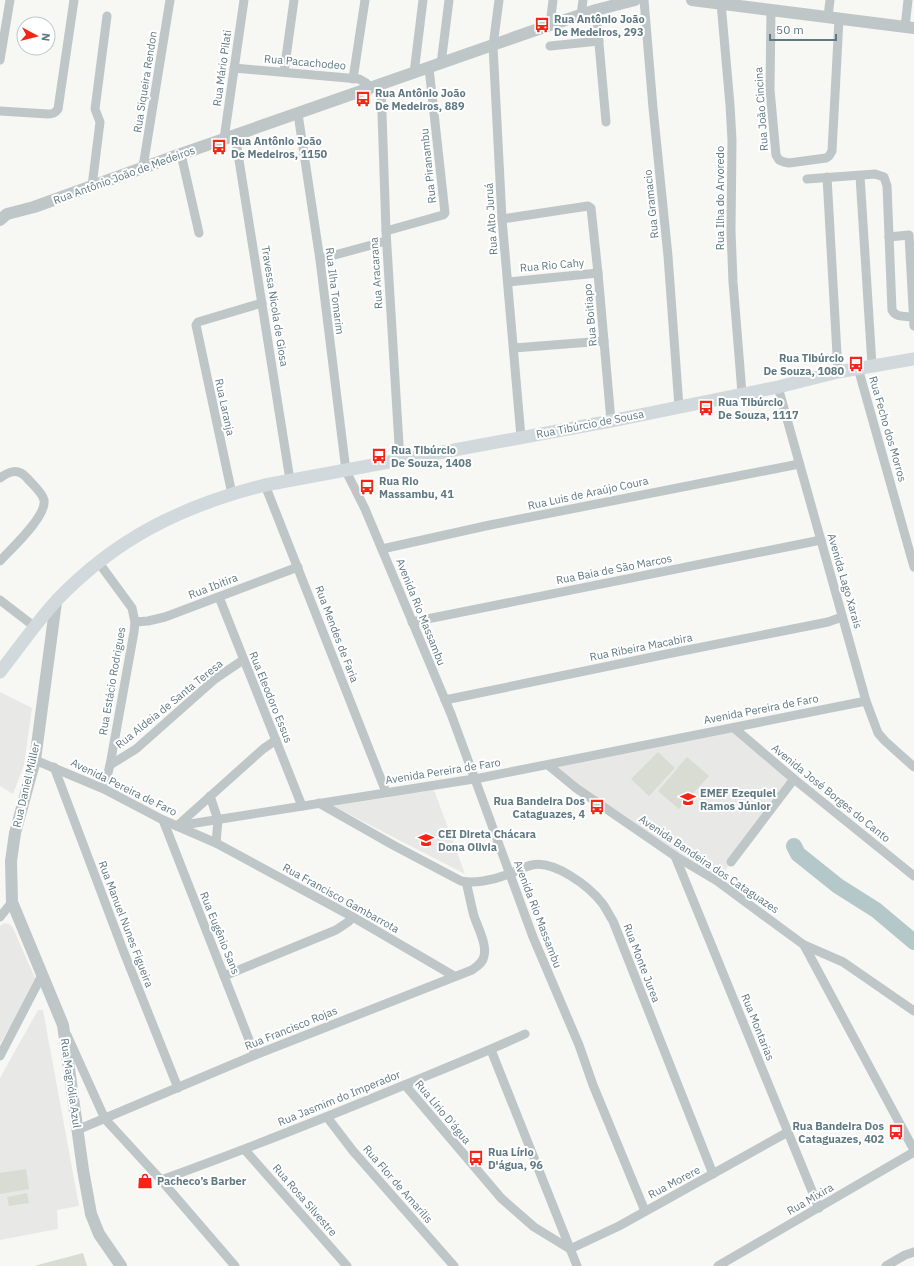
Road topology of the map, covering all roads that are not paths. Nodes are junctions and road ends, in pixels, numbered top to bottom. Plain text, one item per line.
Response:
1 (10, 0) edge
2 (74, 0) edge
3 (170, 0) edge
4 (244, 0) edge
5 (294, 0) edge
6 (365, 0) edge
7 (423, 0) edge
8 (449, 0) edge
9 (499, 0) edge
10 (553, 0) edge
11 (583, 0) edge
12 (635, 0) edge
13 (644, 0) edge
14 (692, 0) edge
15 (830, 0) edge
16 (908, 0) edge
17 (721, 3) junction
18 (763, 6) edge
19 (596, 10) junction
20 (581, 15) junction
21 (107, 16) dead end
22 (833, 18) junction
23 (550, 25) junction
24 (910, 28) edge
25 (2, 36) edge
26 (599, 41) junction
27 (493, 46) junction
28 (550, 46) dead end
29 (0, 60) edge
30 (441, 64) junction
31 (234, 68) junction
32 (429, 68) junction
33 (284, 72) junction
34 (414, 74) junction
35 (353, 79) junction
36 (376, 86) junction
37 (0, 111) edge
38 (298, 114) junction
39 (606, 122) dead end
40 (230, 137) junction
41 (181, 154) junction
42 (143, 168) junction
43 (860, 176) junction
44 (827, 177) junction
45 (807, 179) dead end
46 (92, 186) junction
47 (2, 216) edge
48 (502, 219) junction
49 (386, 231) junction
50 (199, 233) dead end
51 (889, 236) junction
52 (386, 241) junction
53 (320, 259) junction
54 (598, 273) junction
55 (508, 282) junction
56 (262, 303) junction
57 (912, 316) junction
58 (914, 326) edge
59 (604, 341) junction
60 (514, 348) junction
61 (914, 358) edge
62 (872, 365) junction
63 (858, 368) junction
64 (838, 372) junction
65 (778, 387) junction
66 (742, 393) junction
67 (680, 407) junction
68 (611, 421) junction
69 (521, 437) junction
70 (400, 461) junction
71 (799, 464) junction
72 (346, 471) junction
73 (0, 478) edge
74 (290, 480) junction
75 (265, 485) junction
76 (232, 494) junction
77 (910, 538) edge
78 (821, 540) junction
79 (382, 549) junction
80 (0, 561) edge
81 (99, 563) junction
82 (298, 566) junction
83 (914, 567) edge
84 (219, 597) junction
85 (0, 600) edge
86 (56, 602) junction
87 (842, 617) junction
88 (135, 622) junction
89 (412, 622) junction
90 (35, 627) junction
91 (244, 660) junction
92 (0, 672) edge
93 (445, 700) junction
94 (866, 701) junction
95 (734, 728) junction
96 (276, 740) junction
97 (35, 760) junction
98 (910, 760) edge
99 (110, 765) junction
100 (548, 765) junction
101 (54, 767) junction
102 (914, 767) edge
103 (475, 779) junction
104 (794, 779) junction
105 (104, 789) junction
106 (386, 792) junction
107 (210, 796) junction
108 (319, 803) junction
109 (302, 806) junction
110 (163, 820) junction
111 (218, 820) junction
112 (177, 826) junction
113 (216, 843) junction
114 (675, 856) junction
115 (732, 862) dead end
116 (510, 874) junction
117 (914, 876) edge
118 (466, 882) junction
119 (12, 902) junction
120 (0, 917) edge
121 (353, 917) junction
122 (804, 946) junction
123 (42, 975) junction
124 (224, 976) junction
125 (454, 976) junction
126 (914, 1011) edge
127 (63, 1026) junction
128 (525, 1034) dead end
129 (491, 1050) junction
130 (255, 1055) junction
131 (0, 1056) edge
132 (405, 1085) junction
133 (178, 1088) junction
134 (327, 1117) junction
135 (104, 1119) junction
136 (77, 1130) junction
137 (788, 1132) junction
138 (245, 1150) junction
139 (914, 1151) edge
140 (713, 1174) junction
141 (161, 1180) junction
142 (819, 1208) junction
143 (645, 1211) junction
144 (570, 1249) junction
145 (914, 1252) edge
146 (121, 1266) edge
147 (235, 1266) edge
148 (346, 1266) edge
149 (454, 1266) edge
150 (577, 1266) edge
151 (718, 1266) edge
152 (886, 1266) edge

1 - 25 street
2 - 37 street
3 - 42 street, Rua Siqueira Rendon
4 - 31 street, Rua Mário Pilati
5 - 33 street
6 - 35 street
7 - 34 street
8 - 30 street
9 - 27 street, Rua Alto Juruá
10 - 23 street
11 - 20 street
12 - 19 street, Rua Antônio João de Medeiros
13 - 67 street, Rua Gramacio
14 - 17 street
15 - 22 street, Rua João Cincina
16 - 24 street
17 - 18 street
17 - 66 street, Rua Ilha do Arvoredo
18 - 22 street
18 - 22 street, Rua João Cincina
19 - 20 street, Rua Antônio João de Medeiros
19 - 26 street
20 - 23 street, Rua Antônio João de Medeiros
21 - 46 street
22 - 24 street
23 - 27 street, Rua Antônio João de Medeiros
25 - 29 street
26 - 28 street
26 - 39 street
27 - 30 street, Rua Antônio João de Medeiros
27 - 48 street, Rua Alto Juruá
30 - 32 street, Rua Antônio João de Medeiros
31 - 33 street, Rua Pacachodeo
31 - 40 street, Rua Mário Pilati
32 - 34 street, Rua Antônio João de Medeiros
32 - 49 street, Rua Piranambu
33 - 35 street, Rua Pacachodeo
34 - 36 street, Rua Antônio João de Medeiros
35 - 36 street, Rua Pacachodeo
36 - 38 street, Rua Antônio João de Medeiros
36 - 49 street, Rua Aracarana
38 - 40 street, Rua Antônio João de Medeiros
38 - 53 street, Rua Ilha Tomarim
40 - 41 street, Rua Antônio João de Medeiros
40 - 56 street, Travessa Nicola de Giosa
41 - 42 street, Rua Antônio João de Medeiros
41 - 50 street
42 - 46 street, Rua Antônio João de Medeiros
43 - 44 street
43 - 51 street
43 - 62 street
44 - 45 street
44 - 64 street
46 - 47 street, Rua Antônio João de Medeiros
48 - 54 street, Rua Boitiapo
48 - 55 street, Rua Alto Juruá
49 - 52 street, Rua Aracarana
51 - 57 street
51 - 57 street
52 - 53 street
52 - 70 street, Rua Aracarana
53 - 72 street, Rua Ilha Tomarim
54 - 55 street, Rua Rio Cahy
54 - 59 street, Rua Boitiapo
55 - 60 street, Rua Alto Juruá
56 - 74 street, Travessa Nicola de Giosa
56 - 76 street, Rua Laranja
57 - 58 street
59 - 60 street
59 - 68 street, Rua Boitiapo
60 - 69 street, Rua Alto Juruá
61 - 62 main road, Rua Tibúrcio de Sousa
62 - 63 main road, Rua Tibúrcio de Sousa
63 - 64 main road, Rua Tibúrcio de Sousa
63 - 77 street, Rua Fecho dos Morros
64 - 65 main road, Rua Tibúrcio de Sousa
65 - 66 main road, Rua Tibúrcio de Sousa
65 - 71 street, Avenida Lago Xarais
66 - 67 main road, Rua Tibúrcio de Sousa
67 - 68 main road, Rua Tibúrcio de Sousa
68 - 69 main road, Rua Tibúrcio de Sousa
69 - 70 main road, Rua Tibúrcio de Sousa
70 - 72 main road, Rua Tibúrcio de Sousa
71 - 78 street, Avenida Lago Xarais
71 - 79 street, Rua Luis de Araújo Coura
72 - 74 main road, Rua Tibúrcio de Sousa
72 - 79 street, Avenida Rio Massambu
73 - 80 street
74 - 75 main road, Rua Tibúrcio de Sousa
75 - 76 main road, Rua Tibúrcio de Sousa
75 - 82 street, Rua Mendes de Faria
76 - 81 main road, Rua Tibúrcio de Sousa
77 - 83 street, Rua Fecho dos Morros
78 - 87 street, Avenida Lago Xarais
78 - 89 street, Rua Baia de São Marcos
79 - 89 street, Avenida Rio Massambu
81 - 86 main road, Rua Tibúrcio de Sousa
81 - 88 street, Rua Estácio Rodrigues
82 - 84 street, Rua Ibitira
82 - 106 street, Rua Mendes de Faria
84 - 88 street, Rua Ibitira
84 - 91 street, Rua Eleodoro Essus
85 - 90 street
86 - 90 main road, Rua Tibúrcio de Sousa
86 - 97 street, Rua Daniel Müller
87 - 93 street, Rua Ribeira Macabira
87 - 94 street, Avenida Lago Xarais
88 - 99 street, Rua Estácio Rodrigues
89 - 93 street, Avenida Rio Massambu
90 - 92 main road, Rua Tibúrcio de Sousa
91 - 96 street, Rua Eleodoro Essus
91 - 99 street, Rua Aldeia de Santa Teresa
93 - 103 street, Avenida Rio Massambu
94 - 95 street, Avenida Pereira de Faro
94 - 98 street, Avenida Lago Xarais
95 - 100 street, Avenida Pereira de Faro
95 - 104 street, Avenida José Borges do Canto
96 - 107 street
96 - 109 street, Rua Eleodoro Essus
97 - 101 street, Avenida Pereira de Faro
97 - 119 street, Rua Daniel Müller
98 - 102 street, Avenida Lago Xarais
99 - 105 street, Rua Estácio Rodrigues
100 - 103 street, Avenida Pereira de Faro
100 - 114 street, Avenida Bandeira dos Cataguazes
101 - 105 street, Avenida Pereira de Faro
101 - 133 street, Rua Manuel Nunes Figueira
103 - 106 street, Avenida Pereira de Faro
103 - 116 street, Avenida Rio Massambu
104 - 115 street
104 - 117 street, Avenida José Borges do Canto
105 - 110 street, Avenida Pereira de Faro
106 - 108 street, Avenida Pereira de Faro
107 - 111 street
107 - 112 street
108 - 109 street, Avenida Pereira de Faro
108 - 118 street
109 - 111 street, Avenida Pereira de Faro
110 - 112 street, Avenida Pereira de Faro
110 - 124 street, Rua Eugênio Sans
111 - 112 street, Avenida Pereira de Faro
111 - 113 street
112 - 113 street, Rua Francisco Gambarrota
113 - 121 street, Rua Francisco Gambarrota
114 - 122 street, Avenida Bandeira dos Cataguazes
114 - 137 street, Rua Montarias
116 - 118 street, Rua Monte Jurea
116 - 140 street, Rua Monte Jurea
116 - 143 street, Avenida Rio Massambu
118 - 125 street, Rua Francisco Rojas
119 - 120 street
119 - 123 street, Rua Magnólia Azul
121 - 124 street
121 - 125 street, Rua Francisco Gambarrota
122 - 126 street
122 - 139 street, Avenida Bandeira dos Cataguazes
123 - 127 street, Rua Magnólia Azul
123 - 131 street
124 - 130 street, Rua Eugênio Sans
125 - 130 street, Rua Francisco Rojas
127 - 135 street
127 - 136 street, Rua Magnólia Azul
128 - 129 street, Rua Jasmim do Imperador
129 - 132 street, Rua Jasmim do Imperador
129 - 144 street
130 - 133 street, Rua Francisco Rojas
132 - 134 street, Rua Jasmim do Imperador
132 - 144 street, Rua Lírio D'água
133 - 135 street, Rua Francisco Rojas
134 - 138 street, Rua Jasmim do Imperador
134 - 149 street, Rua Flor de Amarilis
135 - 136 street, Rua Francisco Rojas
135 - 141 street
136 - 146 street, Rua Magnólia Azul
137 - 140 street, Rua Morere
137 - 142 street, Rua Montarias
138 - 141 street, Rua Jasmim do Imperador
138 - 148 street, Rua Rosa Silvestre
139 - 142 street, Rua Mixira
140 - 143 street, Rua Morere
141 - 147 street
142 - 151 street, Rua Mixira
143 - 144 street, Rua Morere
144 - 150 street
145 - 152 street

